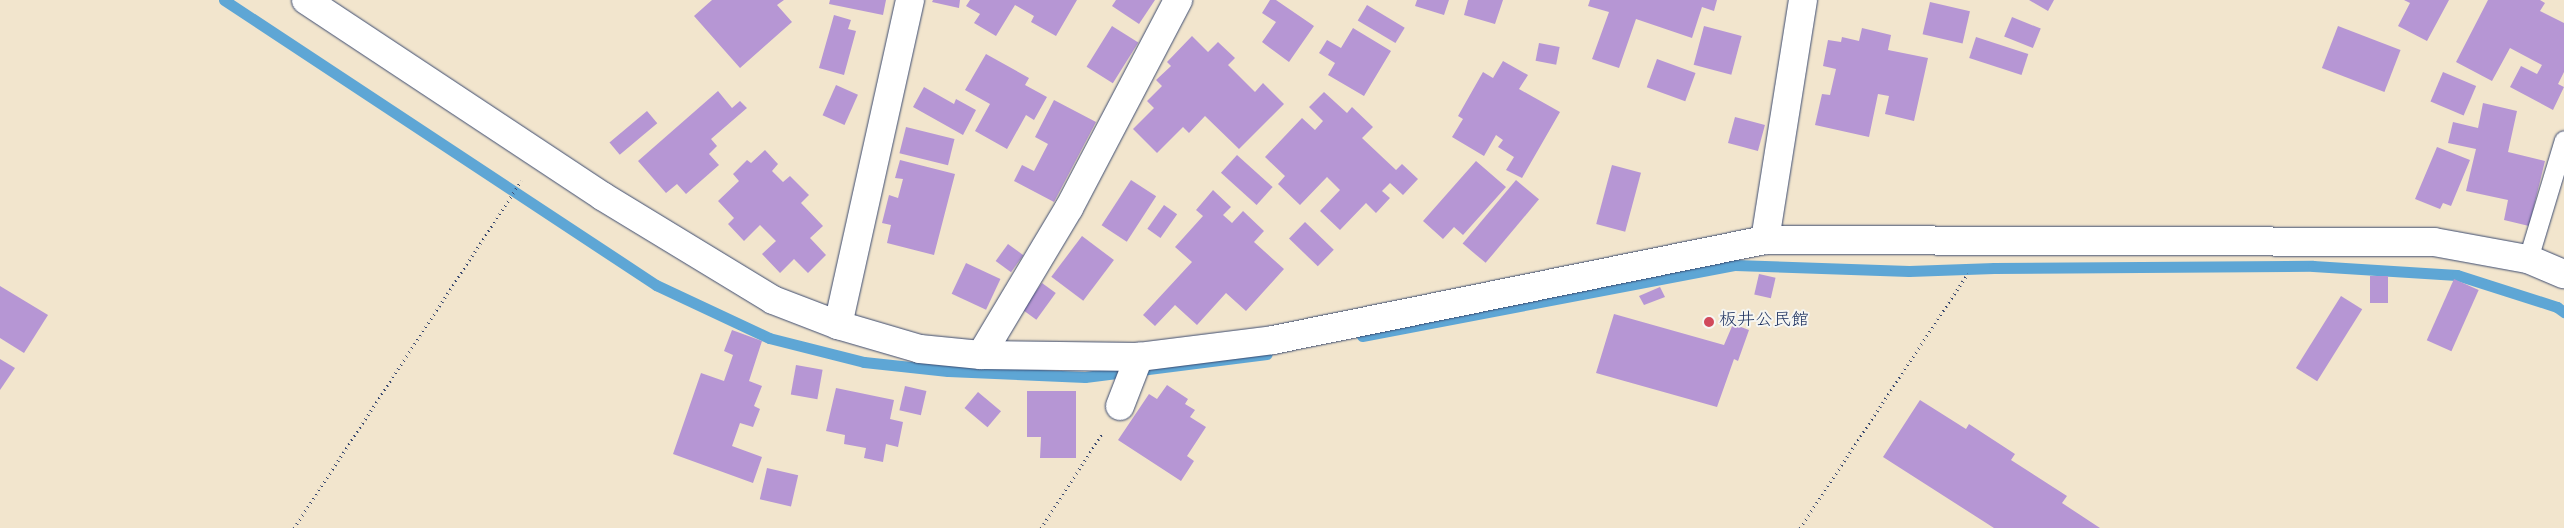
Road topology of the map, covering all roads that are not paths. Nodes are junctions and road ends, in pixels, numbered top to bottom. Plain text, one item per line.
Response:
1 (306, 0) edge
2 (910, 0) edge
3 (1178, 0) edge
4 (1803, 0) edge
5 (2564, 140) edge
6 (1765, 240) junction
7 (2528, 259) junction
8 (2564, 274) edge
9 (838, 325) junction
10 (982, 355) junction
11 (1139, 357) junction
12 (1120, 406) road end

1 - 9 street
2 - 9 street
3 - 10 street
4 - 6 street
5 - 7 lane
6 - 7 street
6 - 11 street
7 - 8 street
9 - 10 street
10 - 11 street
11 - 12 street

